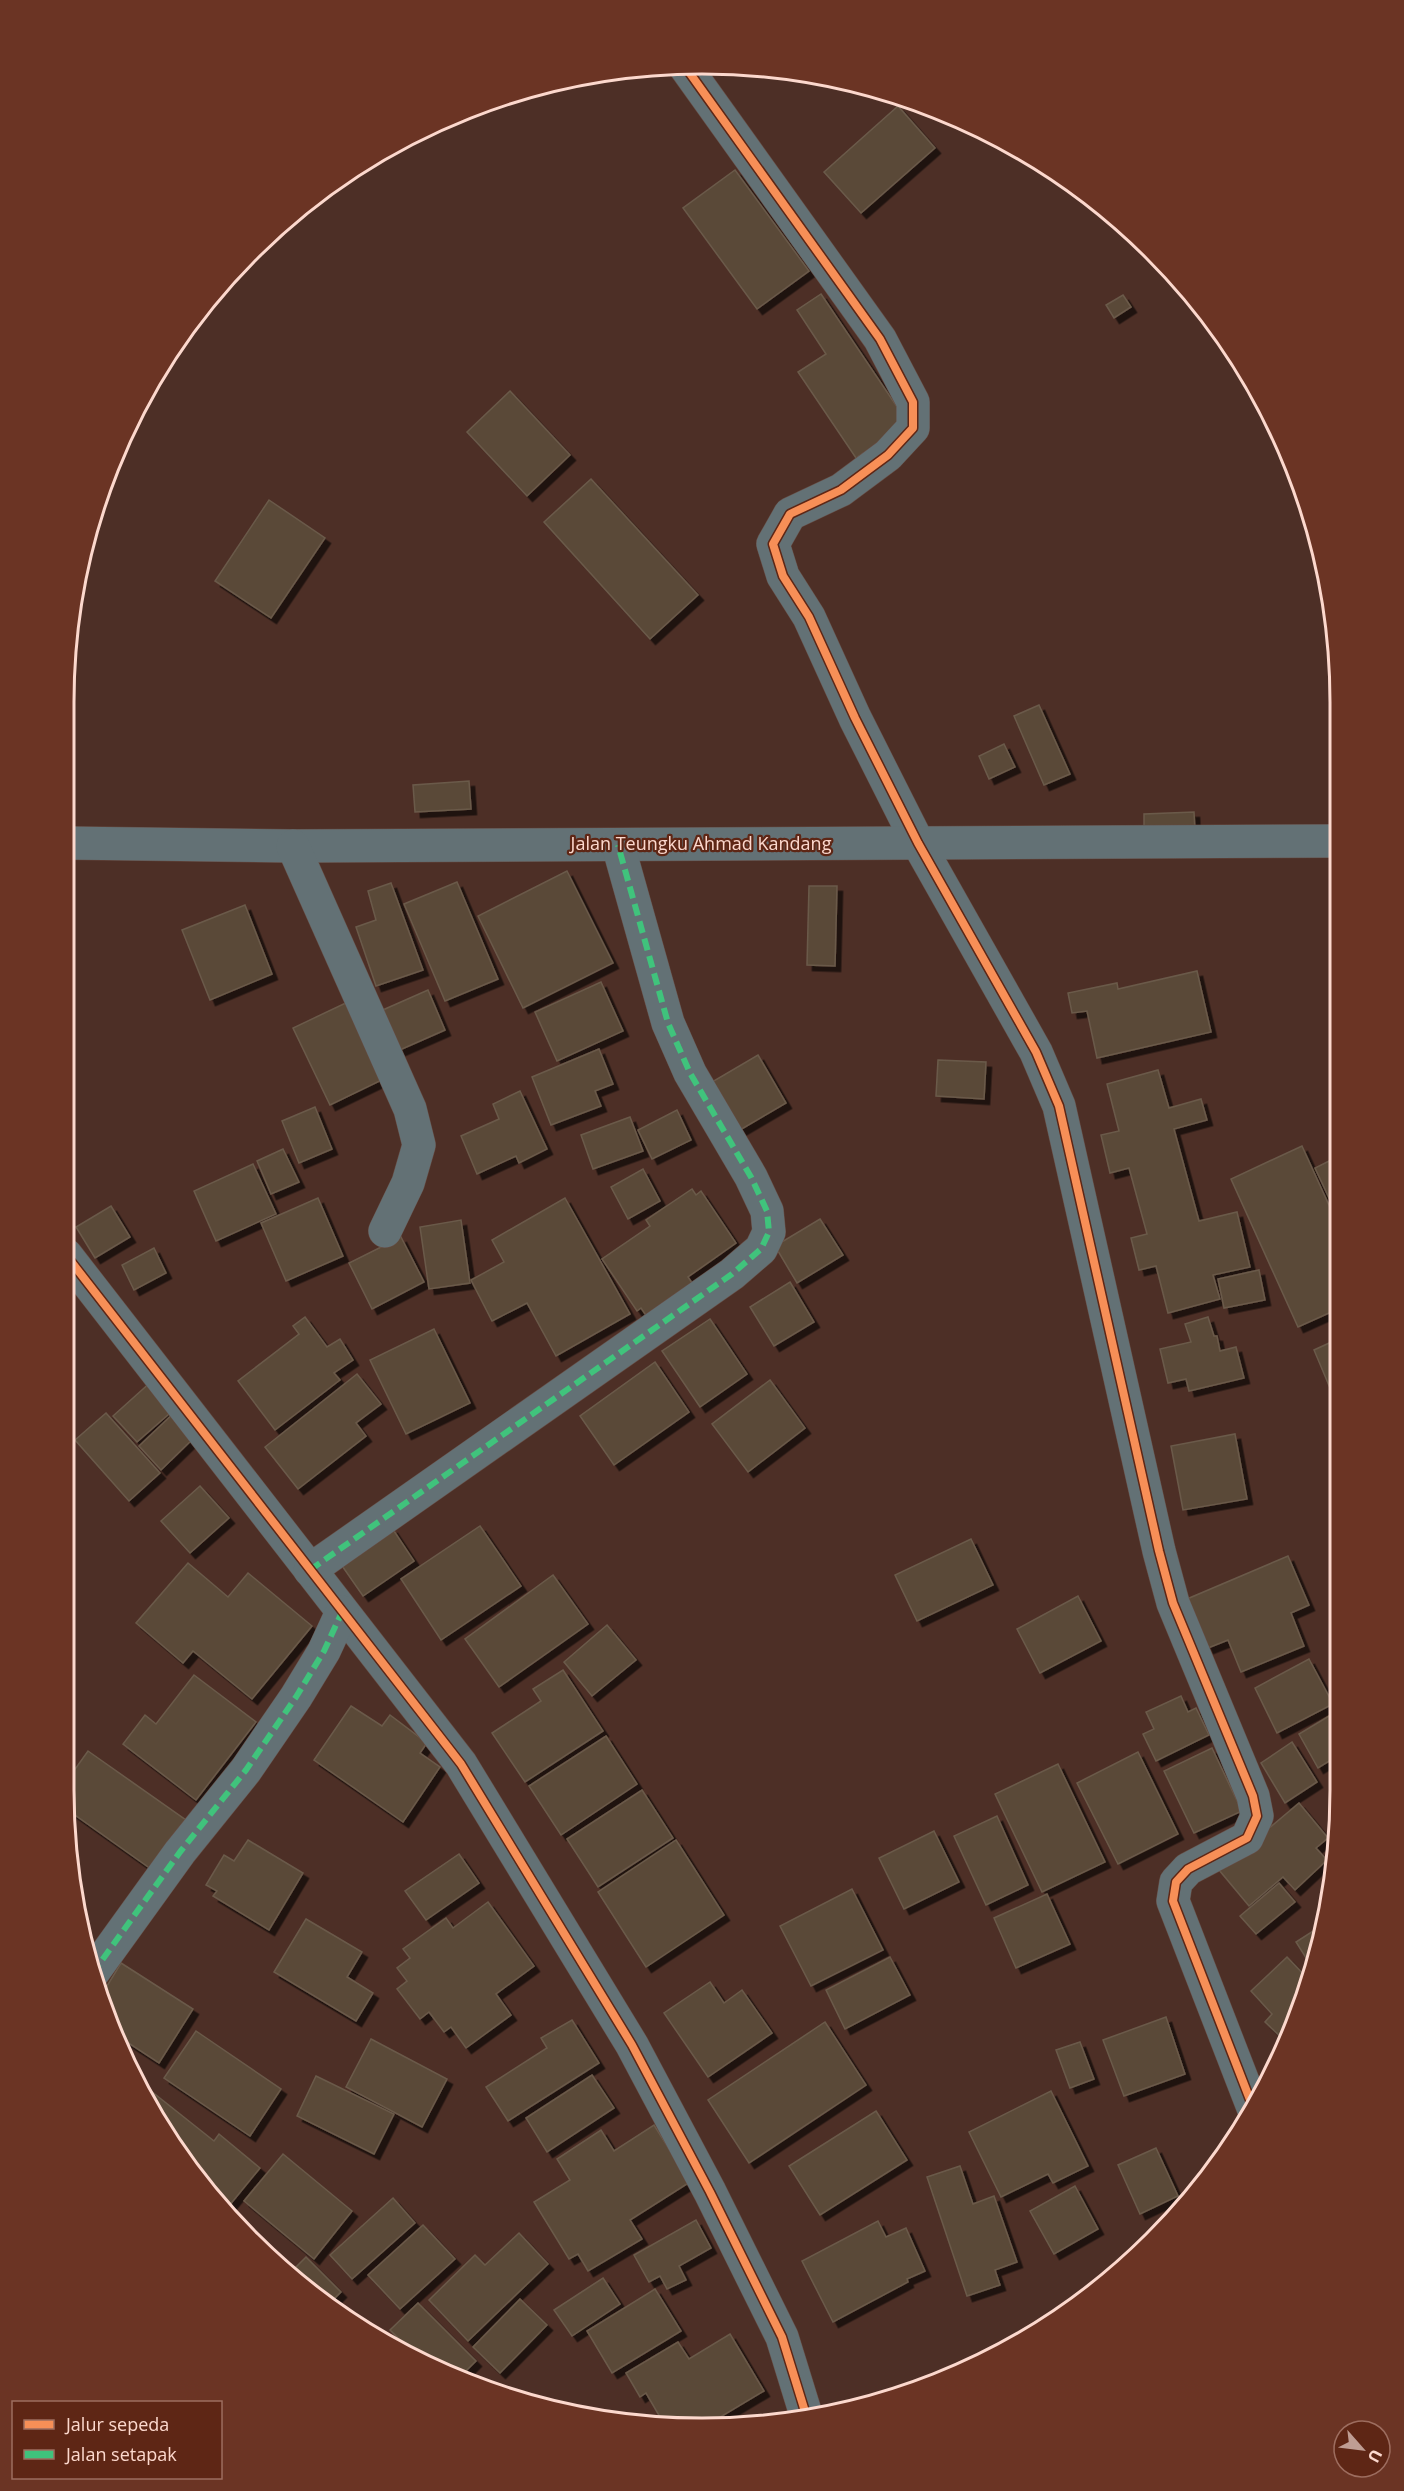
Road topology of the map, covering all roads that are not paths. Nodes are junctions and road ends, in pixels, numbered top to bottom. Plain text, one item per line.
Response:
1 (691, 74) edge
2 (1330, 841) edge
3 (74, 843) edge
4 (918, 843) junction
5 (618, 845) junction
6 (293, 846) junction
7 (385, 1231) dead end
8 (74, 1265) edge
9 (310, 1570) junction
10 (342, 1612) junction
11 (99, 1965) edge
12 (1249, 2097) edge
13 (804, 2409) edge

1 - 4 street
2 - 4 street, Jalan Teungku Ahmad Kandang
3 - 6 street, Jalan Teungku Ahmad Kandang
4 - 5 street, Jalan Teungku Ahmad Kandang
4 - 12 street
5 - 6 street, Jalan Teungku Ahmad Kandang
5 - 9 street
6 - 7 street
8 - 9 street
9 - 10 street
10 - 11 street
10 - 13 street

